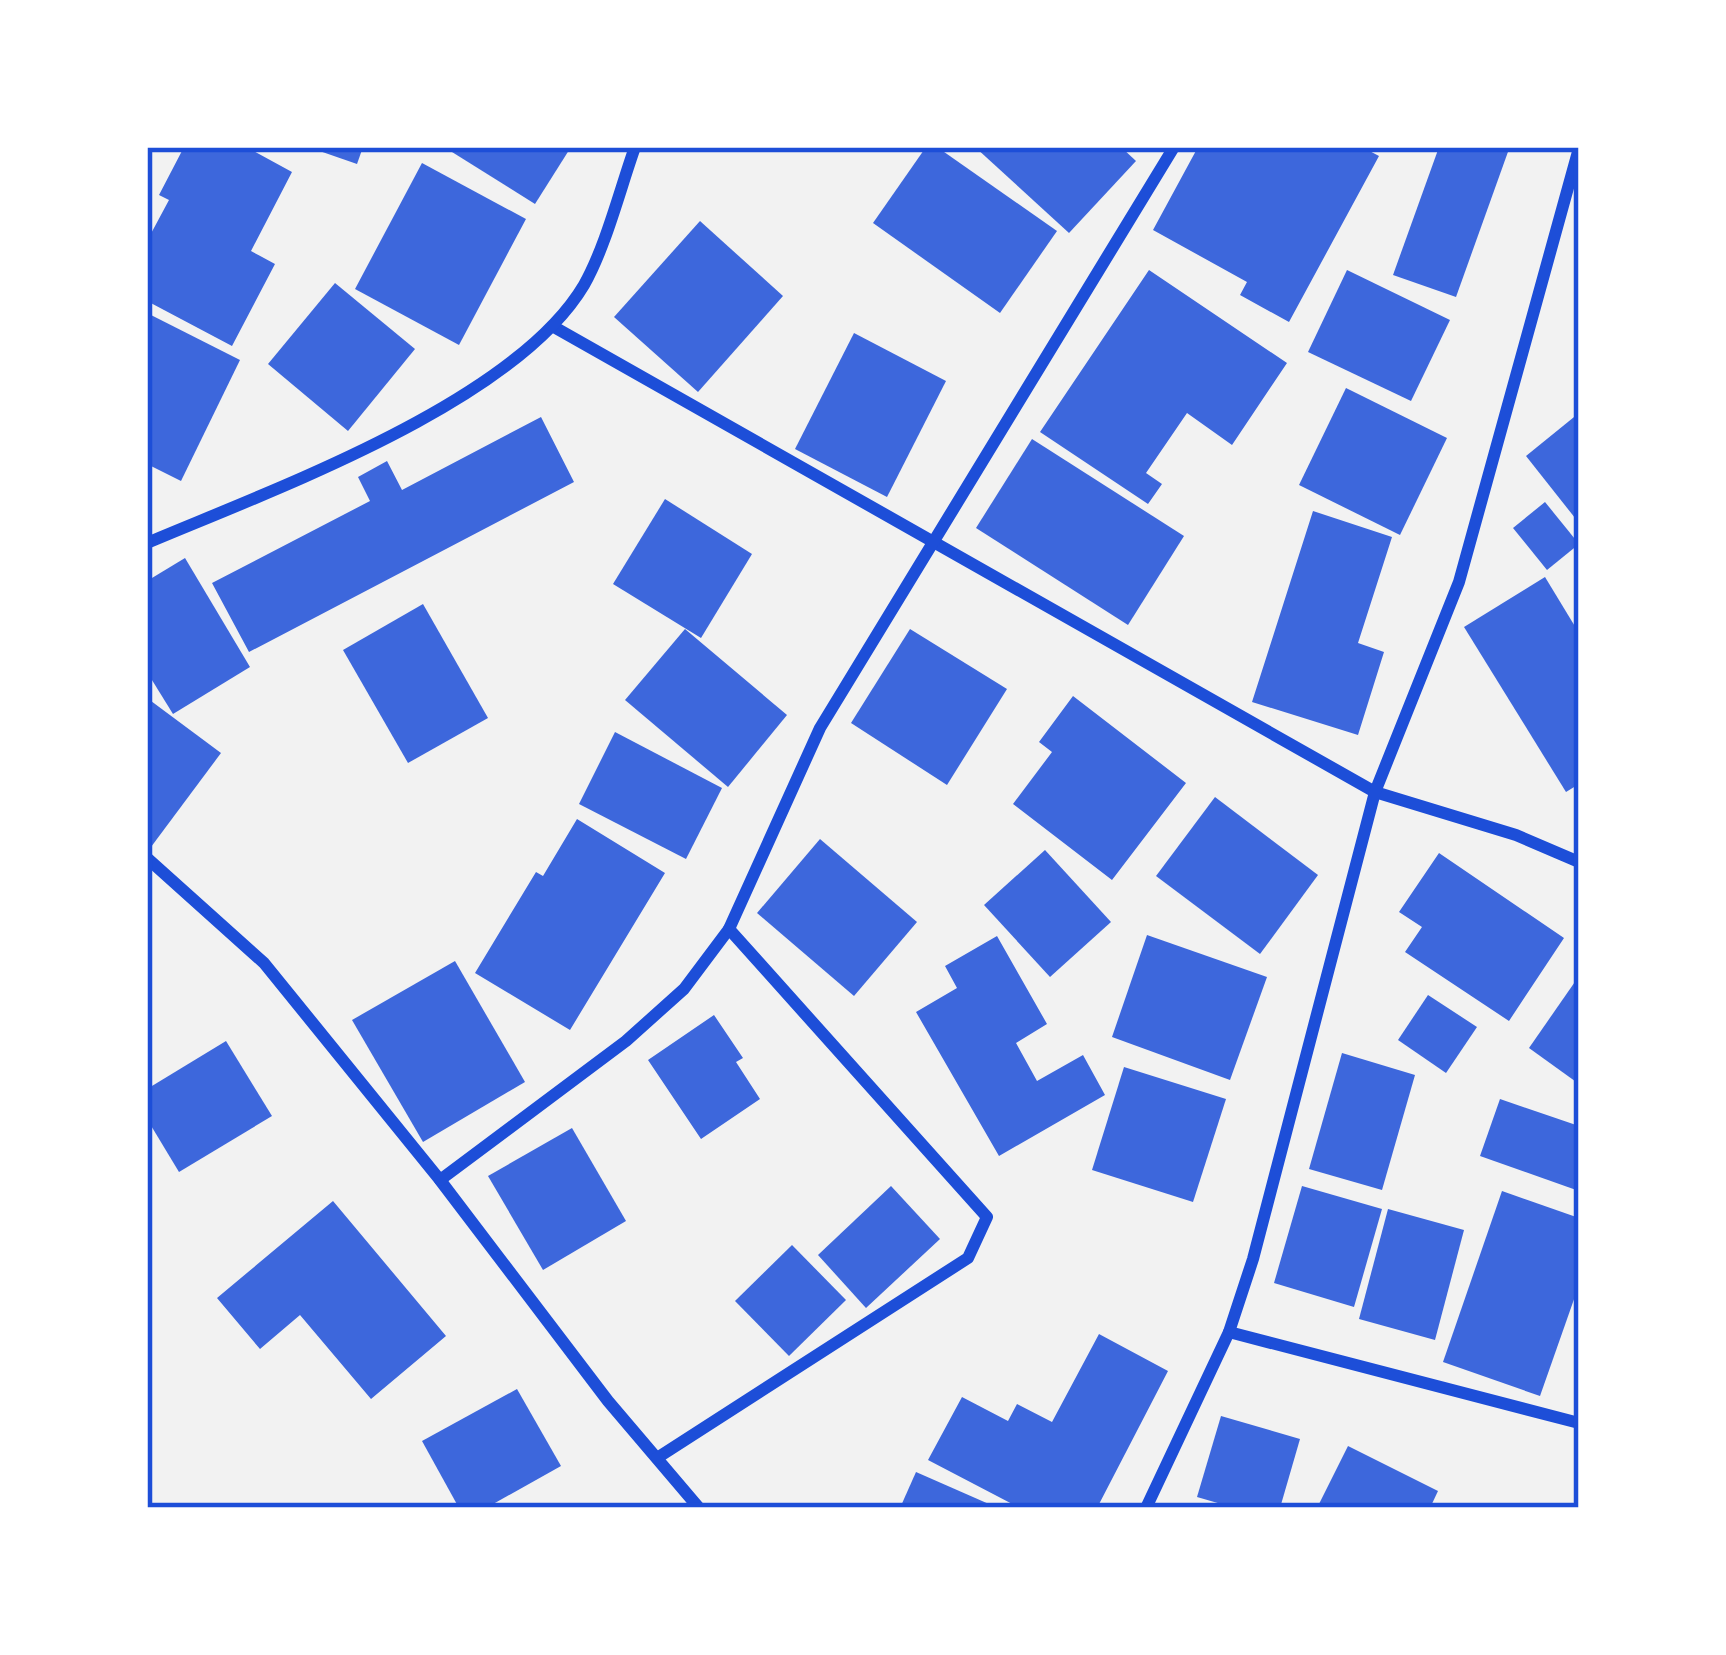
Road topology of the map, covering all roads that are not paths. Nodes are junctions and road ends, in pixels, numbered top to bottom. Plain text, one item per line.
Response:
1 (635, 147) edge
2 (1174, 147) edge
3 (1579, 148) edge
4 (554, 327) junction
5 (934, 540) junction
6 (147, 543) edge
7 (1375, 792) junction
8 (147, 858) edge
9 (1579, 862) edge
10 (729, 929) junction
11 (440, 1180) junction
12 (1229, 1332) junction
13 (1579, 1424) edge
14 (658, 1458) junction
15 (699, 1508) edge
16 (1146, 1508) edge

1 - 4 street
2 - 5 street
3 - 7 street
4 - 5 street
4 - 6 street
5 - 7 street
5 - 10 street
7 - 9 street
7 - 12 street
8 - 11 street
10 - 11 street
10 - 14 street
11 - 14 street
12 - 13 street
12 - 16 street
14 - 15 street

